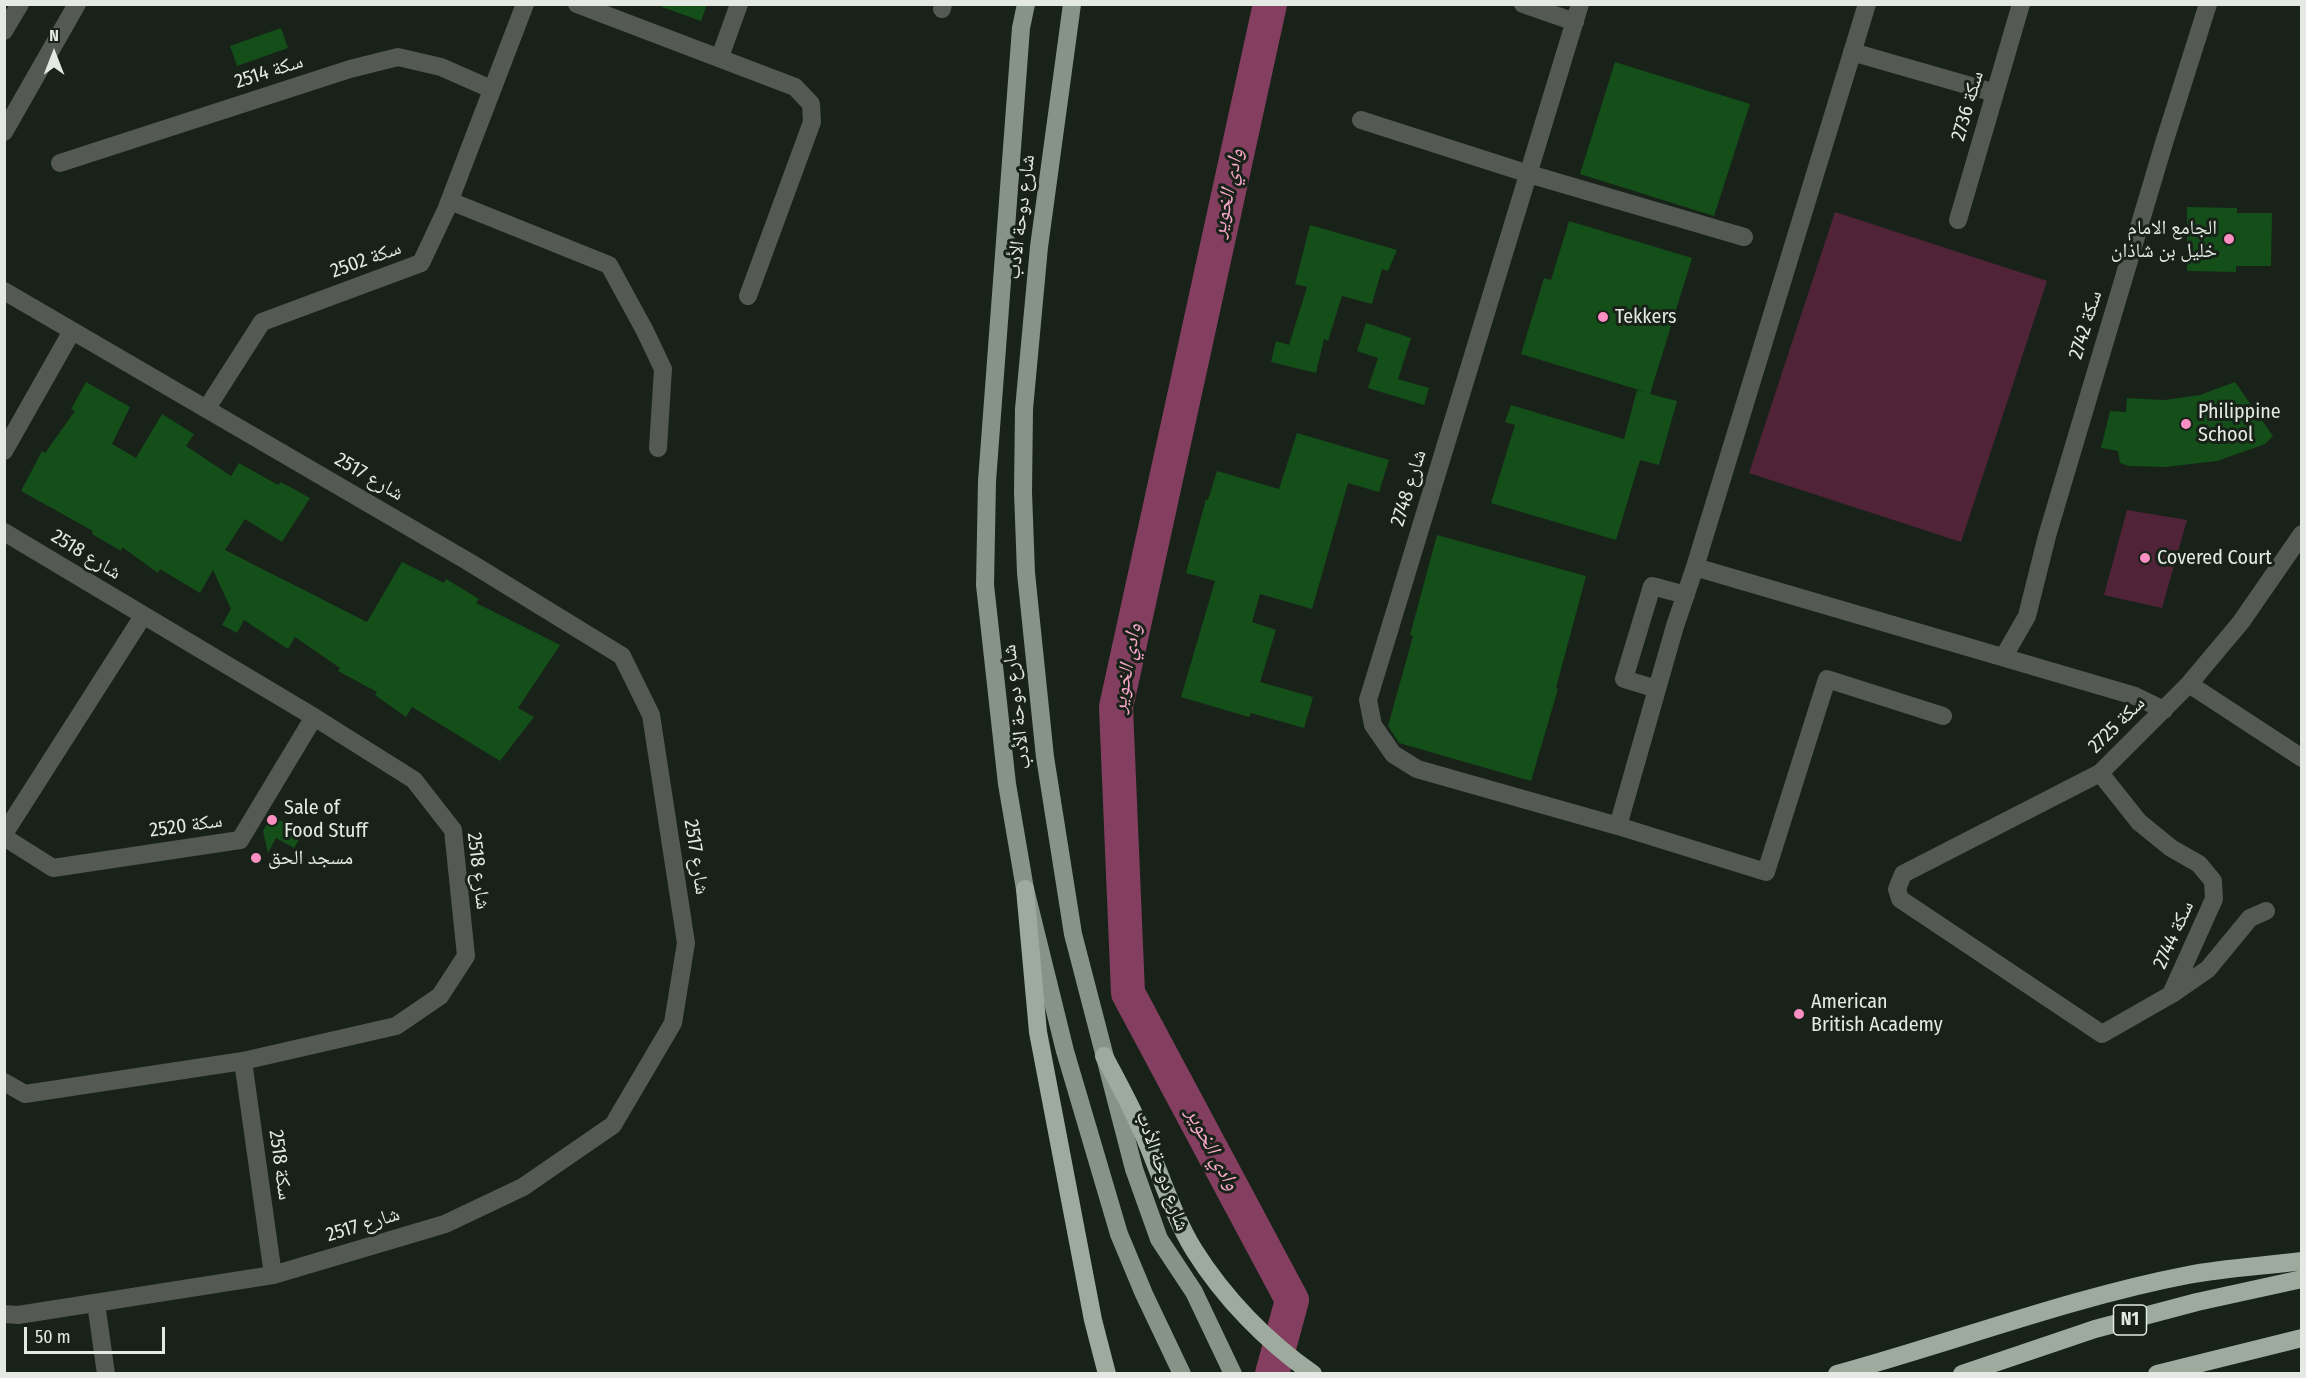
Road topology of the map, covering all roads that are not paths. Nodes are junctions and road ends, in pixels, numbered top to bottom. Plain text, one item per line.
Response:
1 (20, 4) edge
2 (77, 4) edge
3 (525, 4) edge
4 (577, 4) edge
5 (739, 4) edge
6 (1026, 4) edge
7 (1072, 4) edge
8 (1523, 4) edge
9 (1867, 4) edge
10 (2021, 4) edge
11 (2208, 4) edge
12 (1578, 13) edge
13 (4, 31) edge
14 (1852, 52) junction
15 (720, 57) junction
16 (491, 89) junction
17 (1995, 93) junction
18 (1361, 120) dead end
19 (4, 132) edge
20 (60, 163) dead end
21 (1529, 174) junction
22 (450, 201) junction
23 (1958, 220) dead end
24 (1744, 237) dead end
25 (4, 291) edge
26 (748, 296) dead end
27 (72, 331) junction
28 (207, 408) junction
29 (658, 448) dead end
30 (4, 451) edge
31 (4, 532) edge
32 (2301, 534) edge
33 (1695, 567) junction
34 (1686, 595) junction
35 (143, 616) junction
36 (2004, 656) junction
37 (2189, 684) junction
38 (1657, 689) junction
39 (2164, 710) junction
40 (1943, 716) dead end
41 (314, 717) junction
42 (2301, 758) edge
43 (2100, 773) junction
44 (1618, 826) junction
45 (4, 835) edge
46 (1903, 874) joint
47 (1025, 889) junction
48 (2266, 911) dead end
49 (2172, 994) junction
50 (1104, 1056) junction
51 (243, 1061) junction
52 (4, 1082) edge
53 (2301, 1261) edge
54 (273, 1275) junction
55 (2301, 1279) edge
56 (96, 1303) junction
57 (4, 1314) edge
58 (2301, 1338) edge
59 (106, 1374) edge
60 (1107, 1374) edge
61 (1182, 1374) edge
62 (1233, 1374) edge
63 (1314, 1374) edge
64 (1837, 1374) edge
65 (1962, 1374) edge
66 (2157, 1374) edge

1 - 13 street
2 - 19 street
3 - 16 street, 2502 سكة
4 - 15 street
5 - 15 street
6 - 47 main road, شارع دوحة الأدب
7 - 50 main road, شارع دوحة الأدب
8 - 12 street
9 - 14 street
10 - 17 street, سكة 2736
11 - 36 street, سكة 2742
12 - 21 street, شارع 2748
14 - 17 street
14 - 33 street
15 - 26 street
16 - 20 street, سكة 2514
16 - 22 street, 2502 سكة
17 - 23 street, سكة 2736
18 - 21 street
21 - 24 street
21 - 44 street, شارع 2748
22 - 28 street, 2502 سكة
22 - 29 street
25 - 27 street, 2517 شارع
27 - 28 street, 2517 شارع
27 - 30 street
28 - 54 street, 2517 شارع
31 - 35 street, 2518 شارع
32 - 37 street, سكة 2725
33 - 34 street
33 - 36 street
34 - 38 street
34 - 38 street
35 - 41 street, 2518 شارع
35 - 45 street
36 - 39 street
37 - 39 street, سكة 2725
37 - 42 street
38 - 44 street
39 - 43 street, سكة 2725
40 - 44 street, شارع 2748
41 - 45 street, سكة 2520
41 - 51 street, 2518 شارع
43 - 46 street, سكة 2725
43 - 49 street, سكة 2744
46 - 49 street, سكة 2744
47 - 60 highway
47 - 61 main road, شارع دوحة الأدب
48 - 49 street
50 - 62 main road, شارع دوحة الأدب
50 - 63 highway
51 - 52 street, 2518 شارع
51 - 54 street, سكة 2518
53 - 64 highway
54 - 56 street, 2517 شارع
55 - 65 highway, N1
56 - 57 street, 2517 شارع
56 - 59 street
58 - 66 highway

